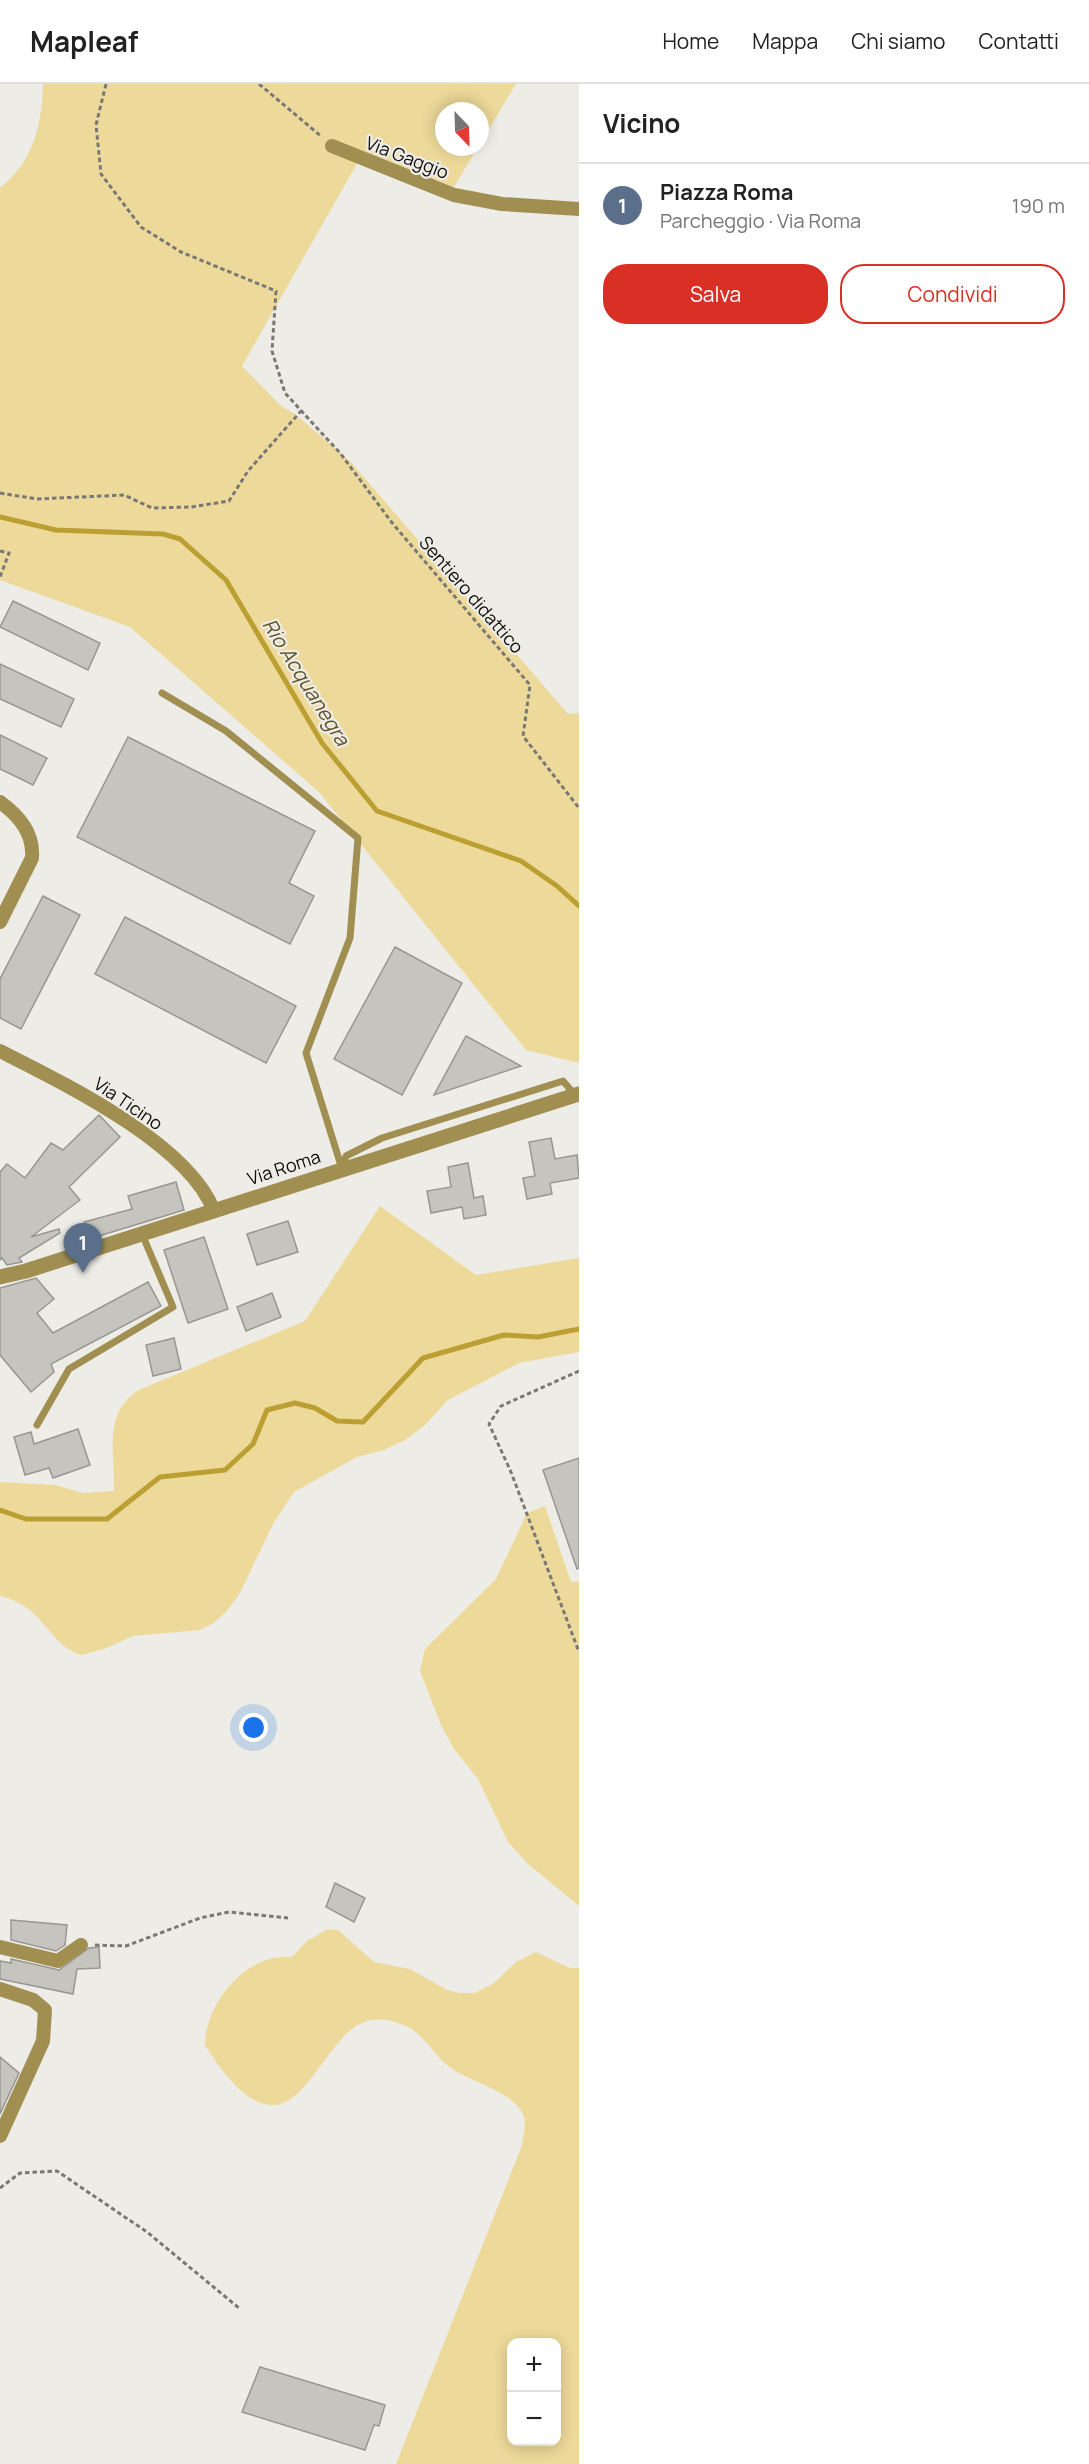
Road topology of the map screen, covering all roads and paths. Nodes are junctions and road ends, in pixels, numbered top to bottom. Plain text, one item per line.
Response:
1 (106, 84) edge
2 (260, 84) edge
3 (332, 146) joint
4 (579, 209) edge
5 (301, 411) junction
6 (0, 493) edge
7 (0, 552) edge
8 (0, 576) edge
9 (162, 693) dead end
10 (0, 802) edge
11 (579, 808) edge
12 (0, 922) edge
13 (0, 1051) edge
14 (577, 1094) edge
15 (342, 1169) junction
16 (214, 1211) junction
17 (142, 1234) junction
18 (0, 1277) edge
19 (579, 1371) edge
20 (37, 1425) dead end
21 (579, 1652) edge
22 (288, 1918) dead end
23 (81, 1945) joint
24 (0, 1947) edge
25 (0, 1989) edge
26 (0, 2136) edge
27 (0, 2188) edge
28 (239, 2308) dead end

1 - 5 path, Sentiero didattico
2 - 3 path
3 - 4 street, Via Gaggio
5 - 6 path
5 - 11 path, Sentiero didattico
7 - 8 path
9 - 15 lane
10 - 12 street
13 - 16 street, Via Ticino
14 - 15 street, Via Roma
15 - 16 street, Via Roma
16 - 17 street, Via Roma
17 - 18 street, Via Roma
17 - 20 lane
19 - 21 path
22 - 23 path
23 - 24 street
25 - 26 street
27 - 28 path

